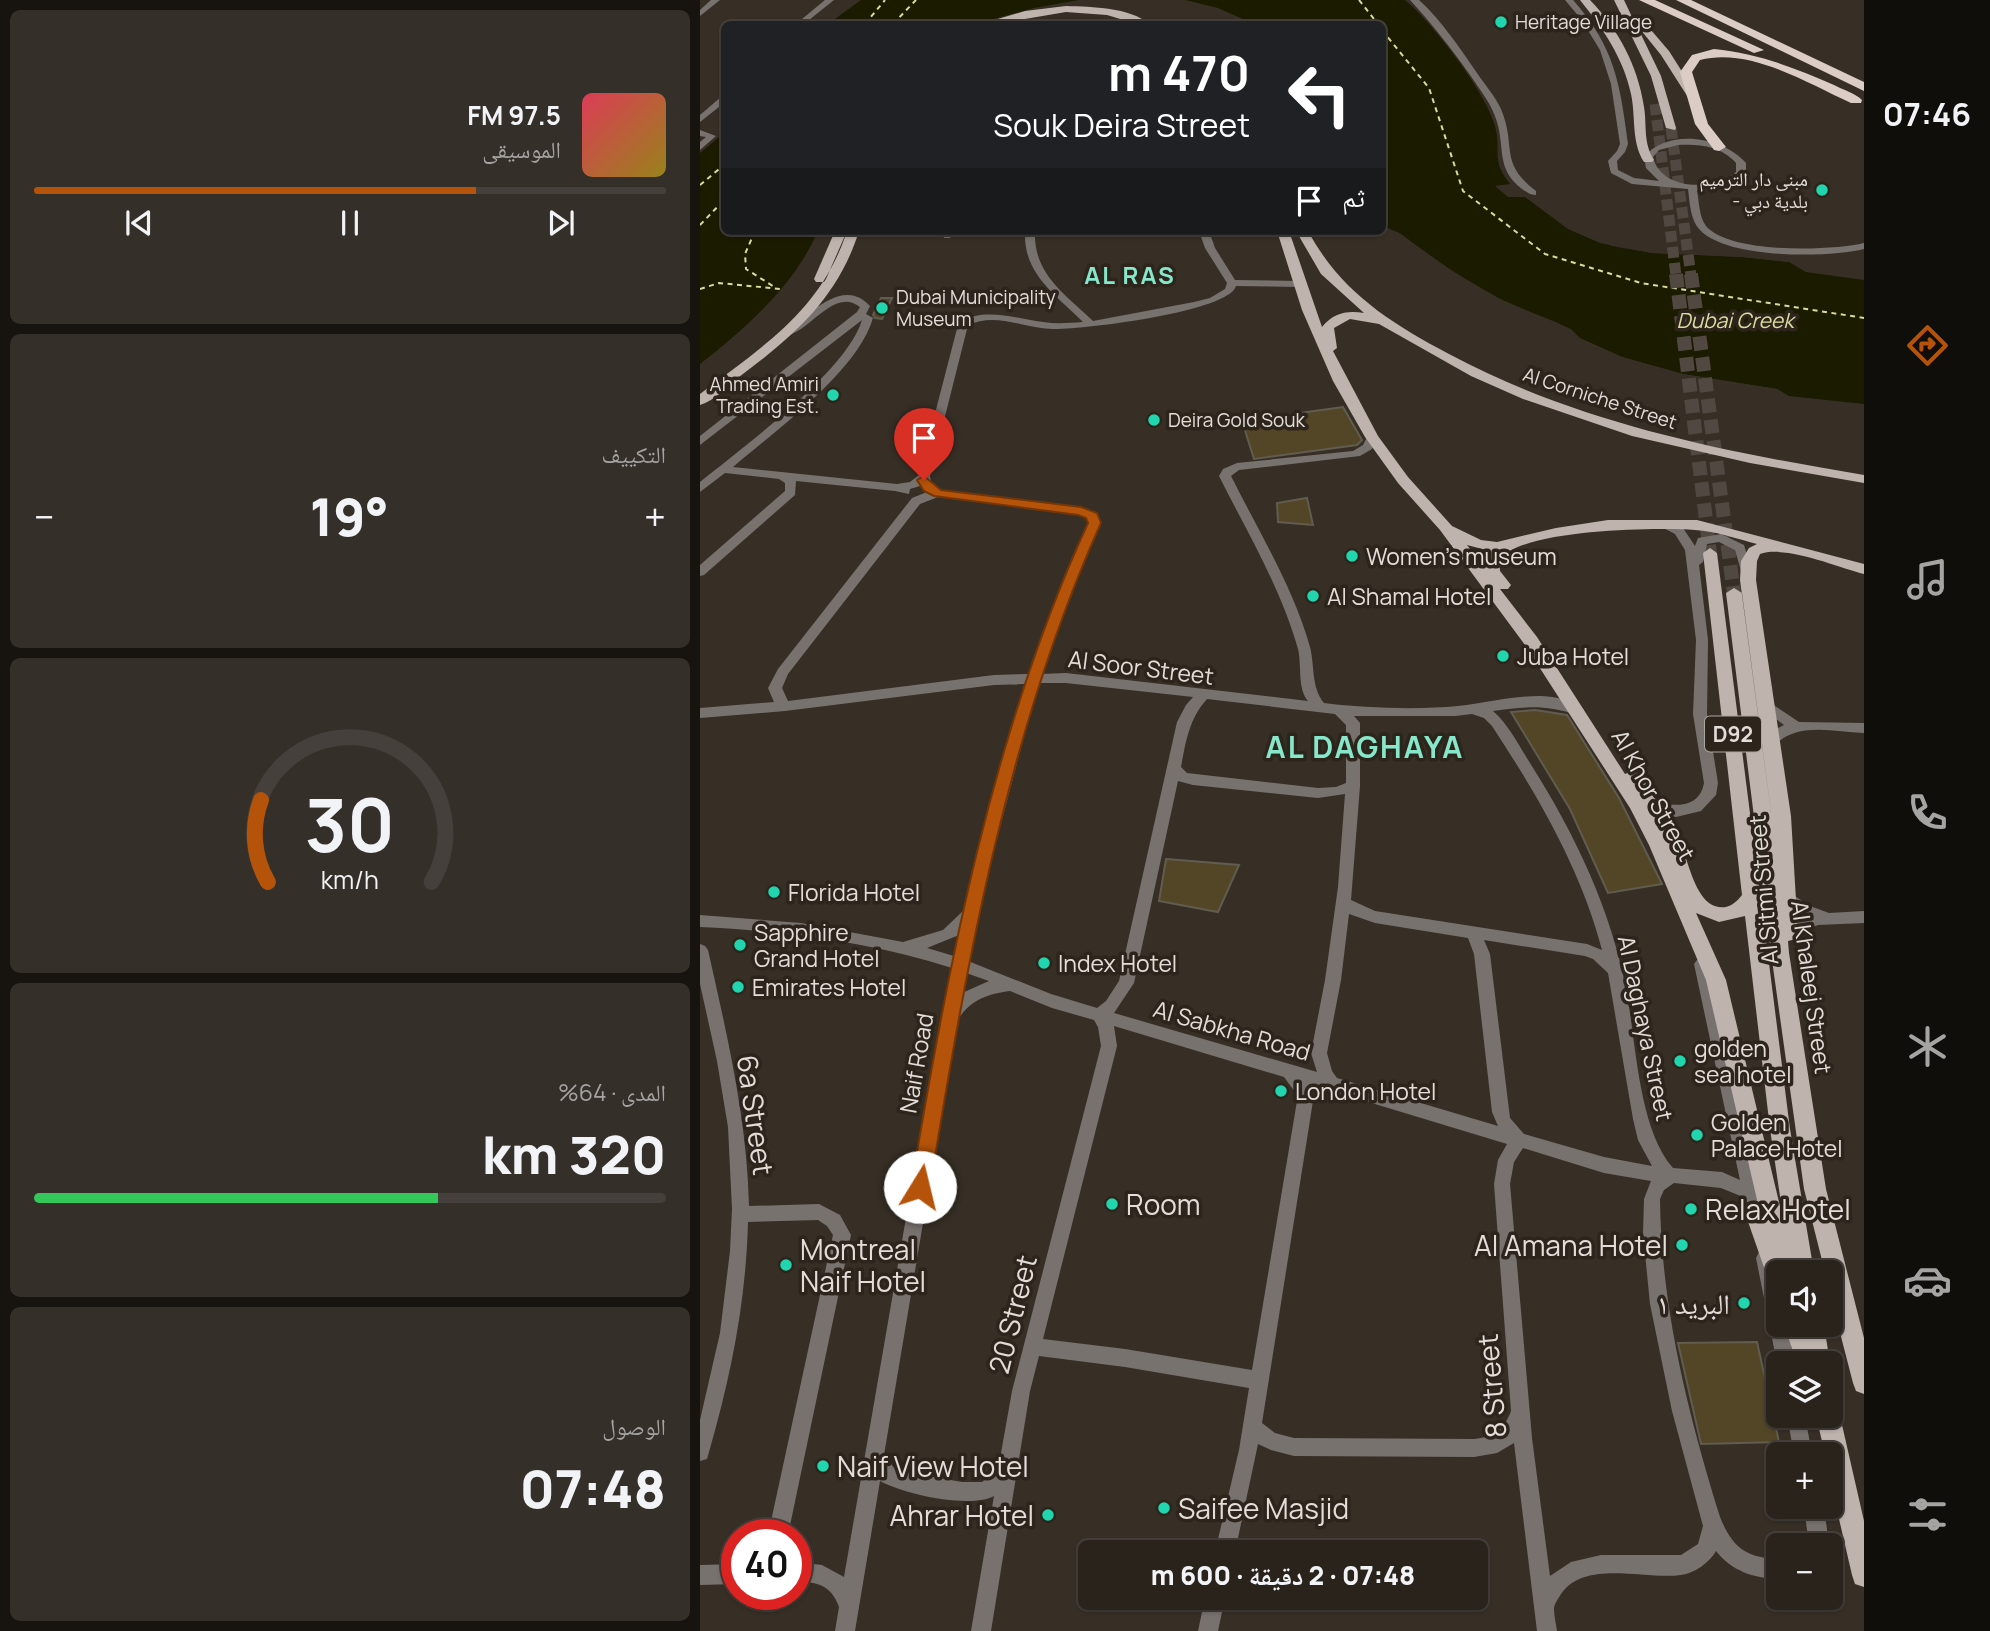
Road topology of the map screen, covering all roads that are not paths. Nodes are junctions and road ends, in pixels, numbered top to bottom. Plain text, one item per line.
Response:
1 (716, 0) edge
2 (830, 0) edge
3 (1414, 0) edge
4 (1569, 0) edge
5 (1585, 0) edge
6 (1594, 0) edge
7 (1619, 0) edge
8 (1645, 0) edge
9 (1682, 0) edge
10 (1631, 12) edge
11 (700, 14) edge
12 (804, 21) edge
13 (997, 21) edge
14 (1017, 21) edge
15 (1119, 21) edge
16 (1136, 21) edge
17 (1864, 87) edge
18 (1695, 100) junction
19 (721, 102) edge
20 (1860, 102) edge
21 (1655, 104) tunnel mouth
22 (700, 119) edge
23 (1671, 128) tunnel mouth
24 (700, 133) edge
25 (700, 147) edge
26 (1719, 147) junction
27 (1649, 164) junction
28 (1613, 169) junction
29 (1679, 184) junction
30 (1692, 187) junction
31 (1533, 193) dead end
32 (840, 235) edge
33 (852, 235) edge
34 (1030, 235) edge
35 (1205, 235) edge
36 (1284, 235) edge
37 (1303, 235) edge
38 (1864, 246) edge
39 (832, 256) junction
40 (831, 282) junction
41 (1299, 283) junction
42 (1231, 287) junction
43 (1348, 293) junction
44 (799, 313) junction
45 (858, 316) junction
46 (1090, 323) junction
47 (1405, 334) junction
48 (782, 335) junction
49 (1332, 362) junction
50 (700, 390) edge
51 (700, 401) edge
52 (1372, 437) junction
53 (700, 442) edge
54 (722, 469) junction
55 (781, 475) junction
56 (924, 476) junction
57 (1864, 479) edge
58 (700, 488) edge
59 (897, 488) junction
60 (938, 493) junction
61 (913, 504) junction
62 (1662, 524) junction
63 (1445, 527) junction
64 (1506, 545) junction
65 (1786, 548) junction
66 (1710, 553) tunnel mouth
67 (1864, 569) edge
68 (700, 572) edge
69 (1695, 575) junction
70 (1741, 587) junction
71 (1043, 653) junction
72 (1033, 678) junction
73 (1066, 678) junction
74 (994, 680) junction
75 (1203, 695) junction
76 (1026, 705) junction
77 (1766, 705) junction
78 (785, 706) junction
79 (1321, 708) junction
80 (1338, 709) junction
81 (1476, 710) junction
82 (1577, 710) junction
83 (700, 713) edge
84 (1798, 727) junction
85 (1864, 728) edge
86 (1771, 741) junction
87 (1175, 769) junction
88 (1353, 786) junction
89 (1652, 807) junction
90 (1752, 894) junction
91 (1787, 897) junction
92 (1343, 903) junction
93 (971, 911) junction
94 (1828, 917) junction
95 (1864, 917) edge
96 (700, 921) edge
97 (1692, 928) junction
98 (1788, 931) junction
99 (1473, 932) junction
100 (901, 949) junction
101 (700, 950) edge
102 (960, 964) junction
103 (1614, 970) junction
104 (703, 975) edge
105 (1010, 985) junction
106 (1100, 1015) junction
107 (948, 1021) junction
108 (1287, 1071) junction
109 (1331, 1083) junction
110 (1520, 1140) junction
111 (1670, 1175) junction
112 (1753, 1202) junction
113 (740, 1214) junction
114 (1832, 1259) junction
115 (1773, 1260) edge
116 (1786, 1260) edge
117 (1801, 1260) edge
118 (1032, 1346) junction
119 (1784, 1351) edge
120 (1260, 1381) junction
121 (1864, 1383) edge
122 (700, 1403) edge
123 (1520, 1409) junction
124 (710, 1421) junction
125 (1252, 1428) junction
126 (1830, 1428) edge
127 (700, 1452) edge
128 (874, 1457) junction
129 (1005, 1477) junction
130 (781, 1519) edge
131 (1713, 1524) junction
132 (1228, 1540) edge
133 (1766, 1568) edge
134 (812, 1573) edge
135 (721, 1574) edge
136 (700, 1575) edge
137 (1864, 1575) edge
138 (849, 1606) junction
139 (1544, 1609) junction
140 (1212, 1610) edge
141 (845, 1631) edge
142 (981, 1631) edge
143 (1208, 1631) edge
144 (1547, 1631) edge

1 - 11 street
2 - 12 street
3 - 31 street
4 - 28 street
5 - 27 main road
6 - 21 main road
7 - 10 main road
8 - 20 highway
9 - 17 highway
10 - 18 main road
10 - 23 main road
13 - 16 main road
14 - 15 main road
18 - 20 highway
18 - 26 highway
19 - 22 street
24 - 25 street
26 - 27 street
26 - 30 street
27 - 28 street
27 - 29 street
28 - 29 street
29 - 30 street
30 - 38 street
32 - 39 main road
33 - 40 main road
34 - 46 street
35 - 42 street
36 - 41 main road, Al Khor Street
37 - 43 main road, Al Corniche Street
39 - 40 main road
39 - 44 main road
40 - 44 main road
41 - 42 street
41 - 43 main road
41 - 49 main road, Al Khor Street
42 - 46 street
43 - 47 main road, Al Corniche Street
44 - 48 main road
44 - 50 main road
45 - 48 street
45 - 53 street
45 - 54 street
46 - 56 street
47 - 49 main road
47 - 57 main road, Al Corniche Street
48 - 51 main road
49 - 52 main road, Al Khor Street
52 - 63 main road, Al Khor Street
52 - 79 street
54 - 55 street
54 - 58 street
55 - 59 street
55 - 68 street
56 - 59 street
56 - 60 street
59 - 61 street
60 - 61 street
60 - 71 street, Naif Road
61 - 78 street
62 - 64 main road
62 - 65 main road
62 - 69 street
63 - 64 main road
63 - 82 main road, Al Khor Street
64 - 89 main road, Al Khor Street
65 - 67 main road
65 - 70 main road, Al Sitmi Street
66 - 90 main road, Al Khaleej Street / D92
69 - 70 street
69 - 89 street
70 - 77 main road, Al Sitmi Street
70 - 114 main road, Al Khaleej Street / D92
71 - 72 street, Naif Road
71 - 74 street
72 - 73 street, Al Soor Street
72 - 74 street, Al Soor Street
72 - 76 street, Naif Road
73 - 75 street, Al Soor Street
73 - 76 street
74 - 78 street, Al Soor Street
75 - 79 street, Al Soor Street
75 - 87 street
76 - 93 street, Naif Road
77 - 84 street
77 - 86 main road, Al Sitmi Street
78 - 83 street, Al Soor Street
79 - 80 street, Al Soor Street
80 - 81 street, Al Soor Street
80 - 88 street
81 - 82 street, Al Soor Street
81 - 103 street, Al Daghaya Street
82 - 97 main road, Al Khor Street
84 - 85 street
84 - 86 street
86 - 91 main road, Al Sitmi Street
87 - 88 street
87 - 106 street
88 - 92 street
89 - 90 main road
90 - 117 main road, Al Khaleej Street / D92
91 - 94 street
91 - 98 main road, Al Sitmi Street
92 - 99 street
92 - 109 street
93 - 100 street
93 - 102 street, Naif Road
94 - 95 street
94 - 98 street
96 - 100 street, Al Sabkha Road
97 - 112 street, Al Khor Street
97 - 116 main road
98 - 114 main road, Al Sitmi Street
99 - 103 street
99 - 110 street
100 - 102 street, Al Sabkha Road
101 - 104 street, 6a Street
102 - 105 street, Al Sabkha Road
102 - 107 street, Naif Road
103 - 111 street, Al Daghaya Street
104 - 113 street, 6a Street
105 - 106 street, Al Sabkha Road
105 - 107 street
106 - 108 street, Al Sabkha Road
106 - 118 street, 20 Street
107 - 128 street, Naif Road
108 - 109 street, Al Sabkha Road
108 - 120 street
109 - 110 street, Al Sabkha Road
110 - 111 street, Al Sabkha Road
110 - 123 street, 8 Street
111 - 112 street, Al Sabkha Road
111 - 131 street
112 - 115 main road
112 - 119 street, Al Khor Street
113 - 124 street, 6a Street
113 - 130 street
114 - 121 main road, Al Khaleej Street / D92
118 - 120 street
118 - 129 street, 20 Street
120 - 125 street
122 - 124 street
123 - 125 street
123 - 139 street, 8 Street
124 - 127 street, 6a Street
125 - 132 street
126 - 137 main road
128 - 129 street
128 - 138 street, Naif Road
129 - 142 street, 20 Street
131 - 133 street
131 - 139 street
134 - 138 street
135 - 136 street
138 - 141 street, Naif Road
139 - 144 street, 8 Street
140 - 143 street

